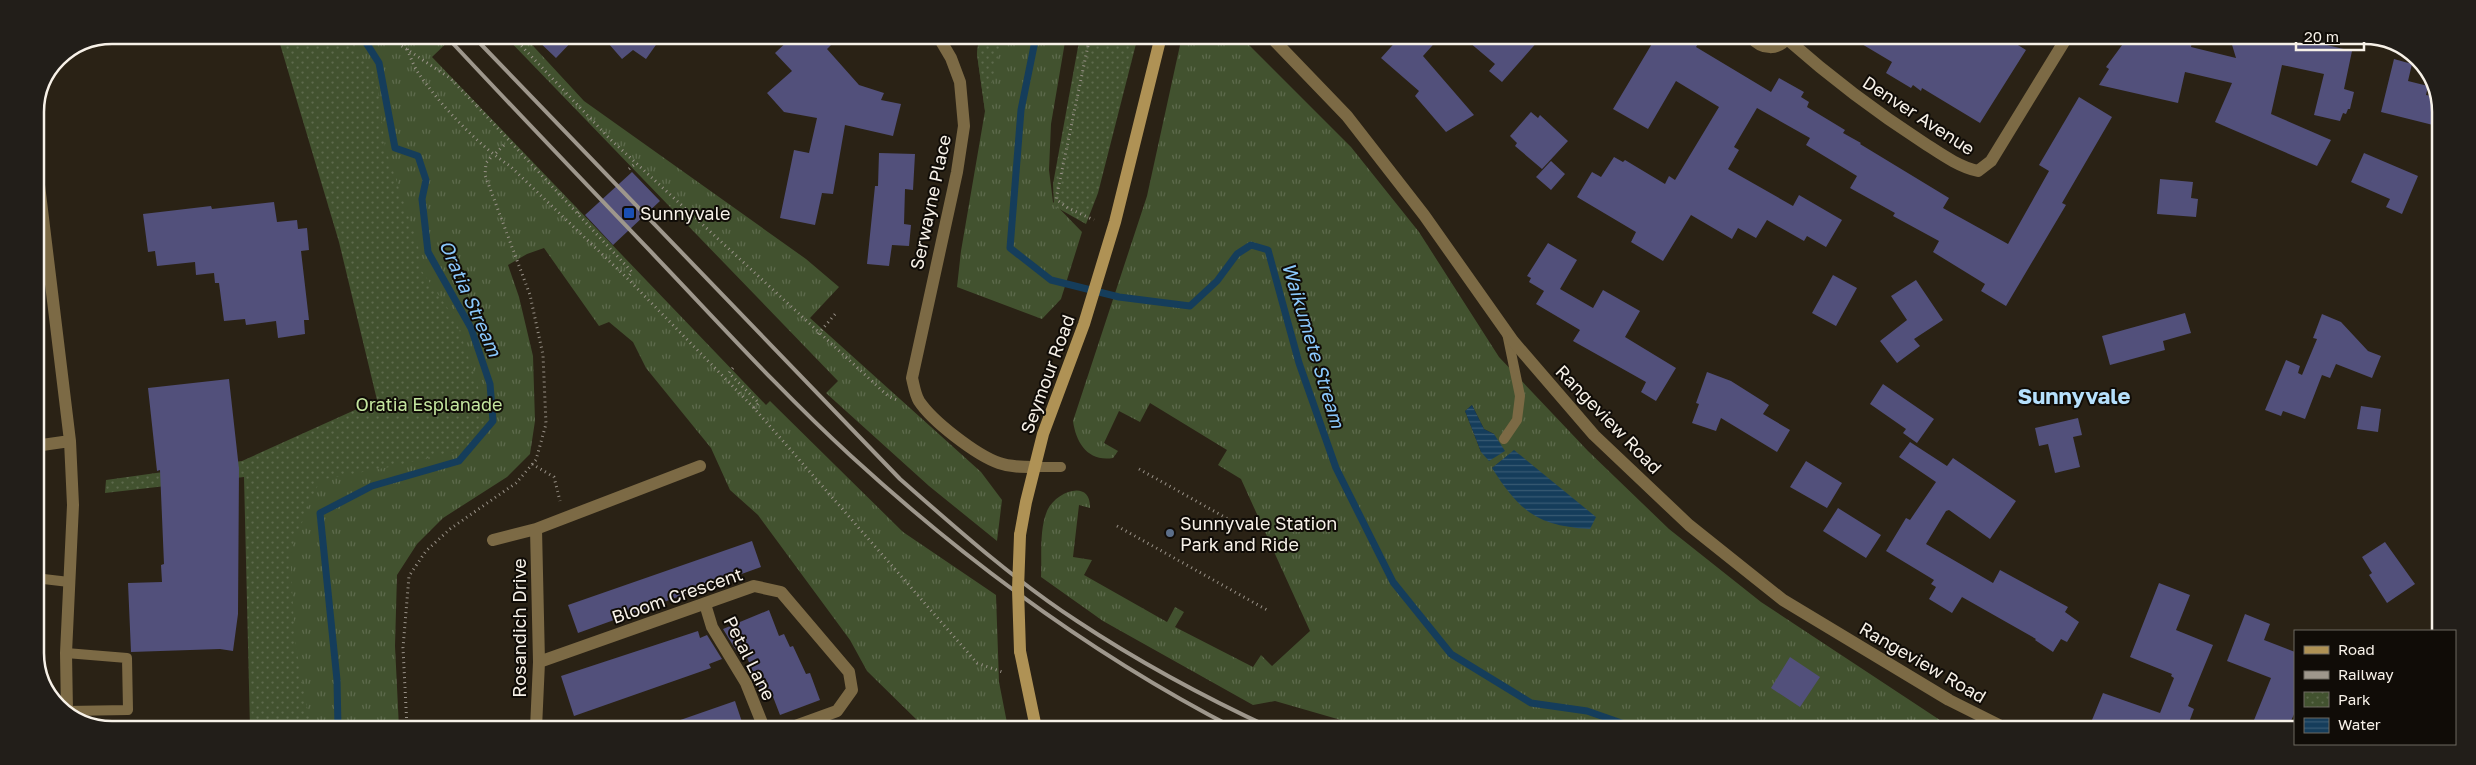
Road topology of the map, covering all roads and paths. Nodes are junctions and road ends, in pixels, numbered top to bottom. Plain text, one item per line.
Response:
1 (399, 44) edge
2 (406, 44) edge
3 (518, 44) edge
4 (943, 44) edge
5 (1088, 44) edge
6 (1159, 44) edge
7 (1278, 44) edge
8 (1759, 44) edge
9 (1782, 44) edge
10 (1794, 44) edge
11 (2063, 44) edge
12 (506, 143) dead end
13 (495, 154) junction
14 (636, 163) junction
15 (629, 169) dead end
16 (582, 210) dead end
17 (578, 214) junction
18 (1094, 220) dead end
19 (44, 226) edge
20 (627, 278) junction
21 (837, 312) dead end
22 (1507, 333) junction
23 (818, 334) junction
24 (733, 368) dead end
25 (899, 401) dead end
26 (754, 408) junction
27 (1504, 439) dead end
28 (70, 441) junction
29 (44, 445) edge
30 (532, 464) junction
31 (700, 466) dead end
32 (1034, 467) junction
33 (1061, 467) dead end
34 (1139, 469) dead end
35 (561, 509) dead end
36 (1237, 524) dead end
37 (1116, 526) dead end
38 (536, 529) junction
39 (493, 540) dead end
40 (44, 579) edge
41 (69, 582) junction
42 (704, 604) junction
43 (1267, 610) dead end
44 (66, 653) junction
45 (539, 662) junction
46 (1005, 673) dead end
47 (67, 704) edge
48 (76, 711) edge
49 (407, 721) edge
50 (536, 721) edge
51 (761, 721) edge
52 (809, 721) edge
53 (1035, 721) edge
54 (1991, 721) edge

1 - 17 path, bridge
2 - 13 path
3 - 14 path
4 - 32 street, Serwayne Place
5 - 18 path
6 - 32 main road, Seymour Road
7 - 22 street, Rangeview Road
8 - 9 street, Denver Avenue
10 - 11 street, Denver Avenue
12 - 13 path
13 - 20 path
13 - 30 path
14 - 15 path
14 - 23 path
16 - 17 path
17 - 20 path
19 - 28 street
20 - 26 path
21 - 23 path
22 - 27 lane
22 - 54 street, Rangeview Road
23 - 25 path
24 - 26 path
26 - 46 path
28 - 29 street
28 - 41 street
30 - 35 path
30 - 49 path
31 - 38 street, Rosandich Drive
32 - 33 lane
32 - 53 main road, Seymour Road, bridge
34 - 36 path
37 - 43 path
38 - 39 street, Rosandich Drive
38 - 45 street, Rosandich Drive
40 - 41 lane
41 - 44 street
42 - 45 street, Bloom Crescent
42 - 51 street, Petal Lane
42 - 52 street, Bloom Crescent
44 - 47 street
44 - 48 lane
45 - 50 street, Rosandich Drive

